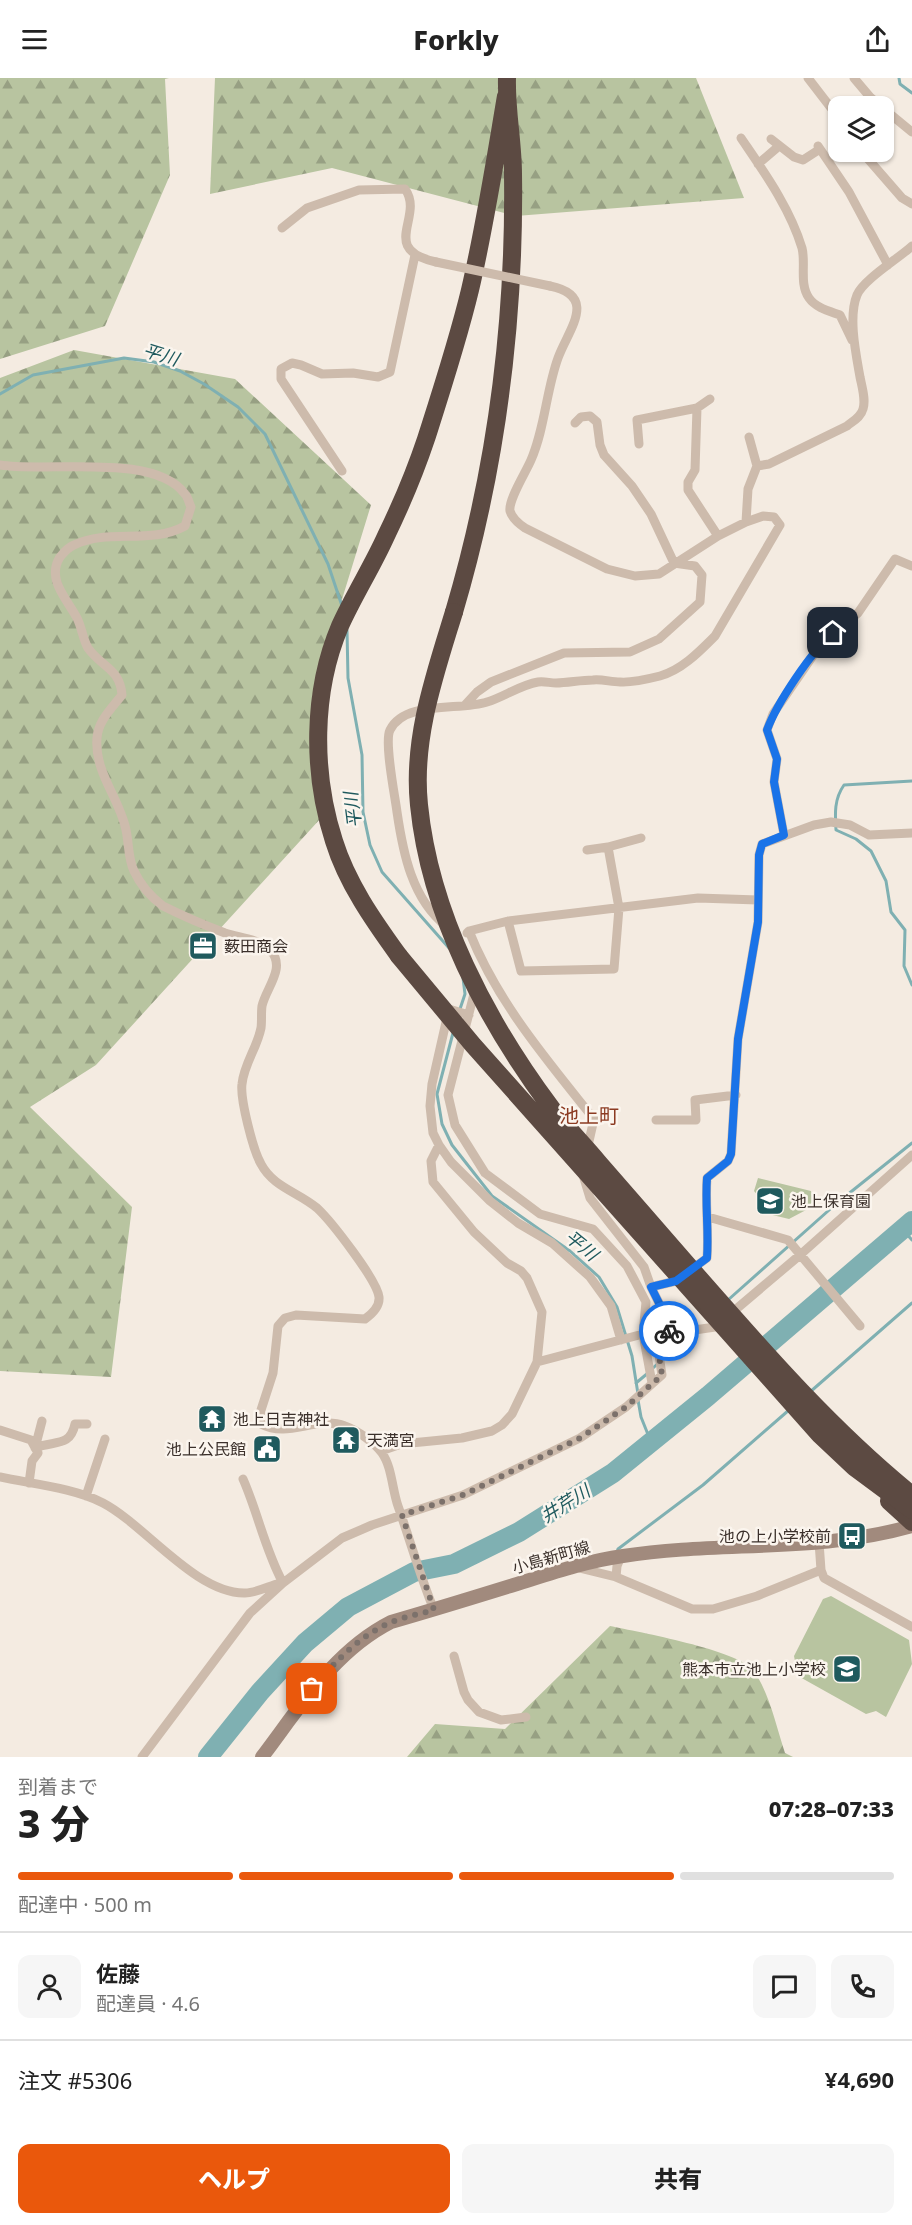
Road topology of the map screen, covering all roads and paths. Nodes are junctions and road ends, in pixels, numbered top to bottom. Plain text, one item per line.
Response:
1 (854, 78) edge
2 (813, 80) edge
3 (507, 87) edge
4 (869, 96) edge
5 (828, 102) edge
6 (894, 118) edge
7 (912, 132) edge
8 (741, 138) dead end
9 (771, 139) dead end
10 (779, 146) junction
11 (871, 162) edge
12 (758, 164) junction
13 (912, 204) edge
14 (282, 228) dead end
15 (912, 249) edge
16 (415, 255) junction
17 (888, 265) junction
18 (854, 345) junction
19 (710, 399) dead end
20 (697, 408) junction
21 (574, 423) dead end
22 (749, 437) dead end
23 (639, 444) dead end
24 (0, 465) edge
25 (757, 466) junction
26 (342, 471) dead end
27 (746, 522) junction
28 (718, 536) junction
29 (674, 563) junction
30 (912, 566) edge
31 (465, 705) junction
32 (912, 833) edge
33 (784, 835) junction
34 (641, 838) dead end
35 (608, 847) junction
36 (587, 850) dead end
37 (758, 900) junction
38 (619, 908) junction
39 (508, 921) junction
40 (469, 931) junction
41 (461, 937) junction
42 (469, 1015) junction
43 (736, 1095) junction
44 (656, 1120) dead end
45 (439, 1145) junction
46 (912, 1155) edge
47 (708, 1217) junction
48 (801, 1256) junction
49 (651, 1287) junction
50 (860, 1326) dead end
51 (640, 1335) junction
52 (622, 1340) junction
53 (668, 1342) junction
54 (537, 1362) junction
55 (652, 1383) junction
56 (42, 1421) dead end
57 (87, 1424) dead end
58 (0, 1430) edge
59 (105, 1439) dead end
60 (35, 1448) junction
61 (381, 1451) junction
62 (860, 1462) junction
63 (0, 1477) edge
64 (243, 1479) dead end
65 (29, 1484) junction
66 (912, 1486) edge
67 (912, 1495) edge
68 (86, 1496) junction
69 (912, 1510) edge
70 (402, 1515) junction
71 (912, 1524) edge
72 (819, 1542) junction
73 (621, 1556) junction
74 (574, 1567) junction
75 (821, 1570) junction
76 (616, 1577) junction
77 (283, 1583) junction
78 (432, 1607) junction
79 (912, 1627) edge
80 (454, 1656) dead end
81 (526, 1717) dead end
82 (142, 1757) edge
83 (262, 1757) edge

1 - 4 street
2 - 5 street
3 - 62 highway, bridge
3 - 62 highway, bridge
6 - 7 street
8 - 12 street
9 - 10 street
10 - 12 street
10 - 17 street
11 - 13 street
12 - 18 street
14 - 16 street
15 - 17 street
16 - 26 street
16 - 29 street, bridge
17 - 18 street
18 - 25 street
19 - 20 street
20 - 23 street
20 - 28 street
21 - 29 street
22 - 25 street
24 - 61 street
25 - 27 street
27 - 28 street
27 - 31 street
28 - 29 street
29 - 31 street
30 - 33 street
31 - 41 street
32 - 33 street
33 - 37 street
34 - 35 street
35 - 36 street
35 - 38 street
37 - 38 street
37 - 43 street
38 - 39 street
38 - 39 street
39 - 40 street
40 - 41 street
40 - 49 street
41 - 42 street
42 - 45 street
42 - 51 street
43 - 44 street
43 - 47 street
45 - 52 street
45 - 54 street
46 - 48 street
47 - 48 street
47 - 49 street
48 - 50 street
48 - 53 street
49 - 53 street
51 - 52 street
51 - 55 street
52 - 54 street
53 - 55 street
54 - 61 street
55 - 70 street
56 - 60 street
57 - 60 street
58 - 60 street
59 - 68 street
60 - 65 street
61 - 70 street
62 - 66 highway, bridge
62 - 67 highway, bridge
62 - 69 highway, bridge
62 - 71 highway, bridge
63 - 65 street
64 - 77 street
65 - 68 street
68 - 77 street
70 - 77 street
70 - 78 street
71 - 72 main road, 小島新町線
72 - 73 main road, 小島新町線
72 - 75 street
73 - 74 main road, 小島新町線
73 - 76 street
74 - 76 street
74 - 78 main road, 小島新町線
75 - 76 street
75 - 79 street
77 - 82 street
78 - 83 main road, 小島新町線
80 - 81 street

